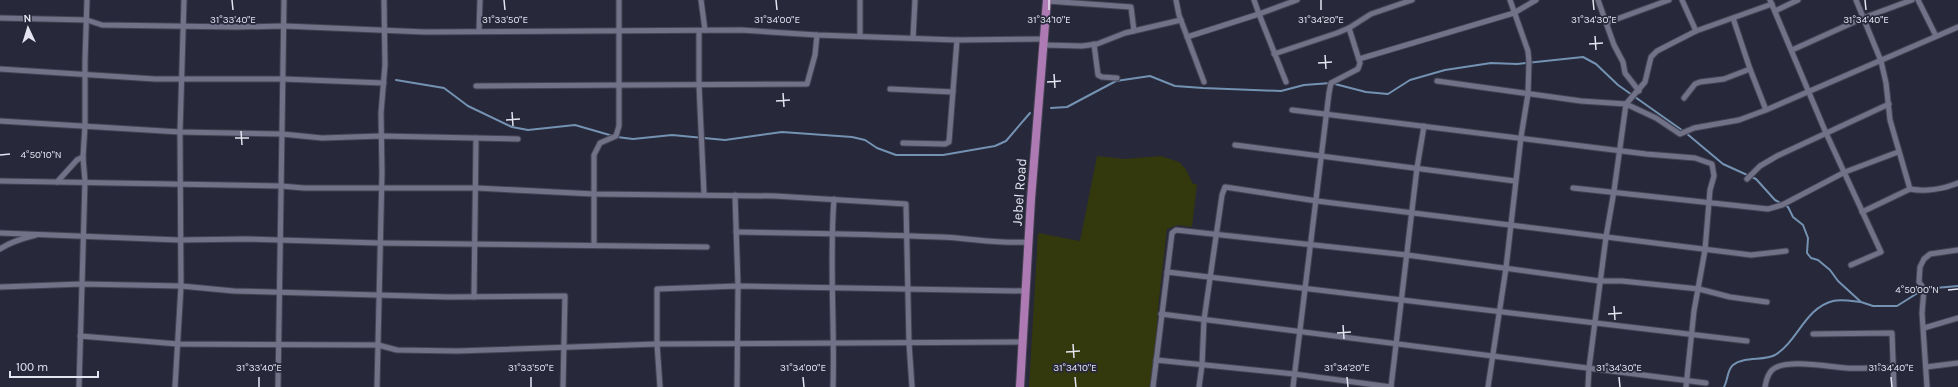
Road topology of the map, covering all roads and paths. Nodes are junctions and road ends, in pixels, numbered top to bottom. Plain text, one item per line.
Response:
1 (88, 0) edge
2 (184, 0) edge
3 (284, 0) edge
4 (384, 0) edge
5 (480, 0) edge
6 (619, 0) edge
7 (701, 0) edge
8 (860, 0) edge
9 (915, 0) edge
10 (1047, 0) edge
11 (1176, 0) edge
12 (1254, 0) edge
13 (1297, 0) edge
14 (1412, 0) edge
15 (1510, 0) edge
16 (1536, 0) edge
17 (1598, 0) edge
18 (1669, 0) edge
19 (1682, 0) edge
20 (1798, 0) edge
21 (1856, 0) edge
22 (1912, 0) edge
23 (1918, 0) edge
24 (1771, 2) edge
25 (1775, 11) junction
26 (1514, 13) junction
27 (1259, 14) junction
28 (0, 18) edge
29 (1733, 18) junction
30 (1863, 18) junction
31 (87, 20) junction
32 (1181, 20) junction
33 (1606, 23) junction
34 (184, 26) junction
35 (284, 26) junction
36 (1958, 27) edge
37 (1348, 28) junction
38 (385, 30) junction
39 (480, 31) junction
40 (702, 31) junction
41 (1134, 31) junction
42 (1696, 31) junction
43 (620, 32) junction
44 (817, 35) junction
45 (860, 36) junction
46 (1936, 36) junction
47 (1188, 37) junction
48 (913, 38) junction
49 (957, 40) junction
50 (1044, 42) junction
51 (1094, 44) junction
52 (1792, 50) junction
53 (1274, 54) junction
54 (1359, 59) junction
55 (1881, 61) junction
56 (0, 69) edge
57 (1750, 70) junction
58 (86, 75) junction
59 (181, 78) junction
60 (1117, 78) dead end
61 (283, 79) junction
62 (1437, 81) dead end
63 (1204, 82) dead end
64 (1286, 82) dead end
65 (384, 83) junction
66 (620, 84) junction
67 (699, 85) junction
68 (476, 86) dead end
69 (890, 89) dead end
70 (1639, 91) junction
71 (953, 92) junction
72 (1810, 92) junction
73 (1528, 94) junction
74 (1684, 98) dead end
75 (1626, 104) junction
76 (1889, 104) junction
77 (1292, 110) dead end
78 (1766, 110) junction
79 (1327, 115) junction
80 (0, 122) edge
81 (85, 126) junction
82 (1424, 126) junction
83 (180, 132) junction
84 (1826, 132) junction
85 (282, 134) junction
86 (381, 136) junction
87 (1521, 137) junction
88 (476, 138) junction
89 (518, 138) dead end
90 (903, 143) dead end
91 (1235, 145) dead end
92 (1619, 150) junction
93 (1898, 152) junction
94 (1322, 156) junction
95 (83, 157) junction
96 (1417, 168) junction
97 (1845, 172) junction
98 (1748, 178) dead end
99 (0, 181) edge
100 (85, 181) junction
101 (1515, 181) junction
102 (57, 182) junction
103 (180, 183) junction
104 (1958, 183) edge
105 (281, 186) junction
106 (381, 188) junction
107 (476, 188) junction
108 (1573, 188) dead end
109 (1910, 189) junction
110 (1614, 191) junction
111 (594, 194) junction
112 (704, 194) junction
113 (735, 195) junction
114 (834, 200) junction
115 (1317, 201) junction
116 (1708, 203) junction
117 (1412, 212) junction
118 (1862, 212) junction
119 (1509, 225) junction
120 (736, 232) junction
121 (0, 233) edge
122 (831, 233) junction
123 (38, 234) junction
124 (1215, 234) junction
125 (83, 236) junction
126 (907, 237) junction
127 (1606, 237) junction
128 (179, 240) junction
129 (280, 241) junction
130 (1028, 242) junction
131 (380, 243) junction
132 (475, 243) junction
133 (1310, 244) junction
134 (594, 245) junction
135 (707, 246) dead end
136 (0, 249) edge
137 (1705, 250) junction
138 (1958, 250) edge
139 (1786, 251) dead end
140 (1407, 255) junction
141 (1851, 265) dead end
142 (1506, 268) junction
143 (1167, 272) junction
144 (1210, 276) junction
145 (1600, 281) junction
146 (82, 284) junction
147 (181, 286) junction
148 (738, 286) junction
149 (0, 287) edge
150 (833, 288) junction
151 (909, 288) junction
152 (1306, 288) junction
153 (1699, 289) junction
154 (1025, 291) junction
155 (280, 293) junction
156 (379, 295) junction
157 (474, 297) junction
158 (1401, 300) junction
159 (1767, 302) dead end
160 (1499, 312) junction
161 (1161, 314) junction
162 (1958, 318) edge
163 (1204, 320) junction
164 (1596, 324) junction
165 (1924, 328) junction
166 (1301, 332) junction
167 (1691, 334) junction
168 (1813, 334) dead end
169 (80, 336) junction
170 (1747, 340) dead end
171 (1022, 342) junction
172 (909, 343) junction
173 (178, 344) junction
174 (657, 344) junction
175 (738, 344) junction
176 (834, 344) junction
177 (1396, 344) junction
178 (378, 345) junction
179 (279, 346) junction
180 (564, 346) junction
181 (1492, 356) junction
182 (1156, 360) junction
183 (1958, 363) edge
184 (1202, 365) junction
185 (1926, 367) junction
186 (1589, 368) junction
187 (1893, 368) junction
188 (1294, 374) junction
189 (1688, 380) junction
190 (1706, 383) dead end
191 (79, 387) edge
192 (175, 387) edge
193 (278, 387) edge
194 (377, 387) edge
195 (564, 387) edge
196 (660, 387) edge
197 (737, 387) edge
198 (833, 387) edge
199 (912, 387) edge
200 (1020, 387) edge
201 (1153, 387) edge
202 (1199, 387) edge
203 (1293, 387) edge
204 (1391, 387) edge
205 (1488, 387) edge
206 (1588, 387) edge
207 (1686, 387) edge
208 (1765, 387) edge
209 (1894, 387) edge
210 (1927, 387) edge

1 - 31 street
2 - 34 street
3 - 35 street
4 - 38 street
5 - 39 street
6 - 43 street
7 - 40 street
8 - 45 street
9 - 48 street
10 - 41 street
10 - 50 main road, Jebel Road
11 - 32 street
12 - 27 street
13 - 27 street
14 - 37 street
15 - 26 street
16 - 26 street
17 - 33 street
18 - 33 street
19 - 42 street
20 - 25 street
21 - 30 street
22 - 30 street
23 - 46 street
24 - 25 street
24 - 29 street
25 - 52 street
26 - 54 street
26 - 73 street
27 - 47 street
27 - 53 street
28 - 31 street
29 - 42 street
29 - 57 street
30 - 52 street
30 - 55 street
31 - 34 street
31 - 58 street
32 - 41 street
32 - 47 street
33 - 70 street
34 - 35 street
34 - 59 street
35 - 38 street
35 - 61 street
36 - 46 street
37 - 53 street
37 - 54 street
38 - 39 street
38 - 65 street
39 - 43 street
40 - 43 street
40 - 44 street
40 - 67 street
41 - 51 street
42 - 70 street
43 - 66 street
44 - 45 street
44 - 67 street
45 - 48 street
46 - 55 street
47 - 63 street
48 - 49 street
49 - 50 street
49 - 71 street
50 - 51 street
50 - 130 main road, Jebel Road
51 - 60 street
52 - 72 street
53 - 64 street
54 - 79 street
55 - 72 street
55 - 76 street
56 - 58 street
57 - 74 street
57 - 78 street
58 - 59 street
58 - 81 street
59 - 61 street
59 - 83 street
61 - 65 street
61 - 85 street
62 - 73 street
65 - 86 street
66 - 67 street
66 - 68 street
66 - 111 street
67 - 112 street
69 - 71 street
70 - 75 street
71 - 90 street
72 - 78 street
72 - 84 street
73 - 75 street
73 - 87 street
75 - 78 street
75 - 92 street
76 - 84 street
76 - 93 street
77 - 79 street
79 - 82 street
79 - 94 street
80 - 81 street
81 - 83 street
81 - 95 street
82 - 87 street
82 - 96 street
83 - 85 street
83 - 103 street
84 - 97 street
84 - 98 street
85 - 86 street
85 - 105 street
86 - 88 street
86 - 106 street
87 - 92 street
87 - 101 street
88 - 89 street
88 - 107 street
91 - 94 street
92 - 110 street
92 - 116 street
93 - 97 street
93 - 109 street
94 - 96 street
94 - 115 street
95 - 100 street
95 - 102 street
96 - 101 street
96 - 117 street
97 - 116 street
97 - 118 street
99 - 102 street
100 - 102 street
100 - 103 street
100 - 125 street
101 - 119 street
103 - 105 street
103 - 128 street
104 - 109 street
105 - 106 street
105 - 129 street
106 - 107 street
106 - 131 street
107 - 111 street
107 - 132 street
108 - 110 street
109 - 118 street
110 - 116 street
110 - 127 street
111 - 112 street
111 - 134 street
112 - 113 street
113 - 114 street
113 - 120 street
114 - 122 street
114 - 126 street
115 - 117 street
115 - 124 street
115 - 133 street
116 - 137 street
117 - 119 street
117 - 140 street
118 - 141 street
119 - 127 street
119 - 142 street
120 - 122 street
120 - 148 street
121 - 123 street
122 - 126 street
122 - 150 street
123 - 125 street
123 - 136 street
124 - 133 street
124 - 143 street
124 - 144 street
125 - 128 street
125 - 146 street
126 - 130 street
126 - 151 street
127 - 137 street
127 - 145 street
128 - 129 street
128 - 147 street
129 - 131 street
129 - 155 street
130 - 154 main road, Jebel Road
131 - 132 street
131 - 156 street
132 - 134 street
132 - 157 street
133 - 140 street
133 - 152 street
134 - 135 street
137 - 139 street
137 - 153 street
138 - 165 street
140 - 142 street
140 - 158 street
142 - 145 street
142 - 160 street
143 - 144 street
143 - 161 street
144 - 152 street
144 - 163 street
145 - 153 street
145 - 164 street
146 - 147 street
146 - 149 street
146 - 169 street
147 - 155 street
147 - 173 street
148 - 150 street
148 - 174 street
148 - 175 street
150 - 151 street
150 - 176 street
151 - 154 street
151 - 172 street
152 - 158 street
152 - 166 street
153 - 159 street
153 - 167 street
154 - 171 main road, Jebel Road
155 - 156 street
155 - 179 street
156 - 157 street
156 - 178 street
157 - 180 street
158 - 160 street
158 - 177 street
160 - 164 street
160 - 181 street
161 - 163 street
161 - 182 street
162 - 165 street
163 - 166 street
163 - 184 street
164 - 167 street
164 - 186 street
165 - 185 street
166 - 177 street
166 - 188 street
167 - 170 street
167 - 189 street
168 - 187 street
169 - 173 street
169 - 191 street
171 - 172 street
171 - 200 main road, Jebel Road
172 - 176 street
172 - 199 street
173 - 179 street
173 - 192 street
174 - 175 street
174 - 180 street
174 - 196 street
175 - 176 street
175 - 197 street
176 - 198 street
177 - 181 street
177 - 204 street
178 - 179 street
178 - 180 street
178 - 194 street
179 - 193 street
180 - 195 street
181 - 186 street
181 - 205 street
182 - 184 street
182 - 201 street
183 - 185 street
184 - 188 street
184 - 202 street
185 - 210 street
186 - 189 street
186 - 206 street
187 - 208 street
187 - 209 street
188 - 203 street
188 - 204 street
189 - 190 street
189 - 207 street

